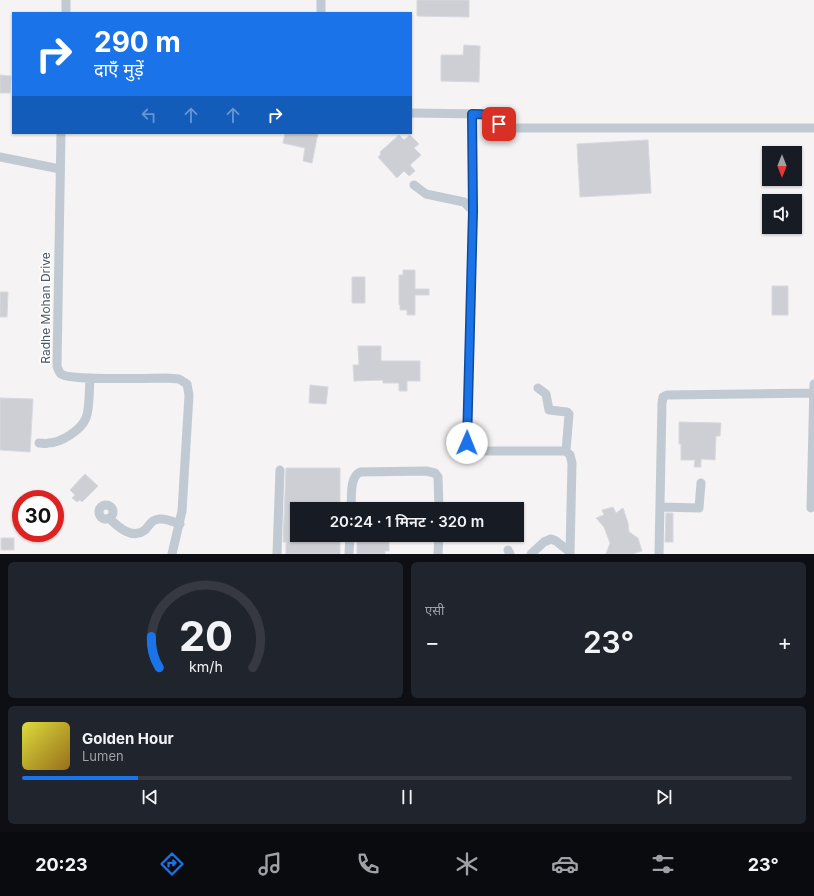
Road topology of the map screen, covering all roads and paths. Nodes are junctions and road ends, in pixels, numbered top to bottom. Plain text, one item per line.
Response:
1 (66, 0) edge
2 (321, 0) edge
3 (66, 12) edge
4 (321, 12) edge
5 (412, 113) edge
6 (472, 114) junction
7 (814, 128) edge
8 (61, 134) edge
9 (0, 157) edge
10 (60, 169) junction
11 (414, 186) dead end
12 (473, 211) junction
13 (90, 378) junction
14 (814, 384) edge
15 (538, 388) dead end
16 (814, 393) edge
17 (39, 443) dead end
18 (566, 451) junction
19 (280, 470) dead end
20 (701, 483) dead end
21 (351, 502) edge
22 (439, 502) edge
23 (660, 507) junction
24 (811, 508) dead end
25 (109, 518) dead end
26 (180, 524) junction
27 (350, 542) edge
28 (439, 542) edge
29 (570, 553) edge
30 (172, 554) edge
31 (277, 554) edge
32 (349, 554) edge
33 (438, 554) edge
34 (531, 554) edge
35 (659, 554) edge

1 - 3 street
2 - 4 street
5 - 6 street
6 - 7 street
6 - 12 street
8 - 10 street, Radhe Mohan Drive
9 - 10 street
10 - 13 street, Radhe Mohan Drive
11 - 12 street
12 - 18 street
13 - 17 street
13 - 26 street, Radhe Mohan Drive
14 - 16 street
15 - 18 street
16 - 23 street
16 - 24 street
18 - 29 street
19 - 31 street
20 - 23 street
21 - 22 street
23 - 35 street
25 - 26 street
26 - 30 street, Radhe Mohan Drive
27 - 32 street
28 - 33 street
29 - 34 street

